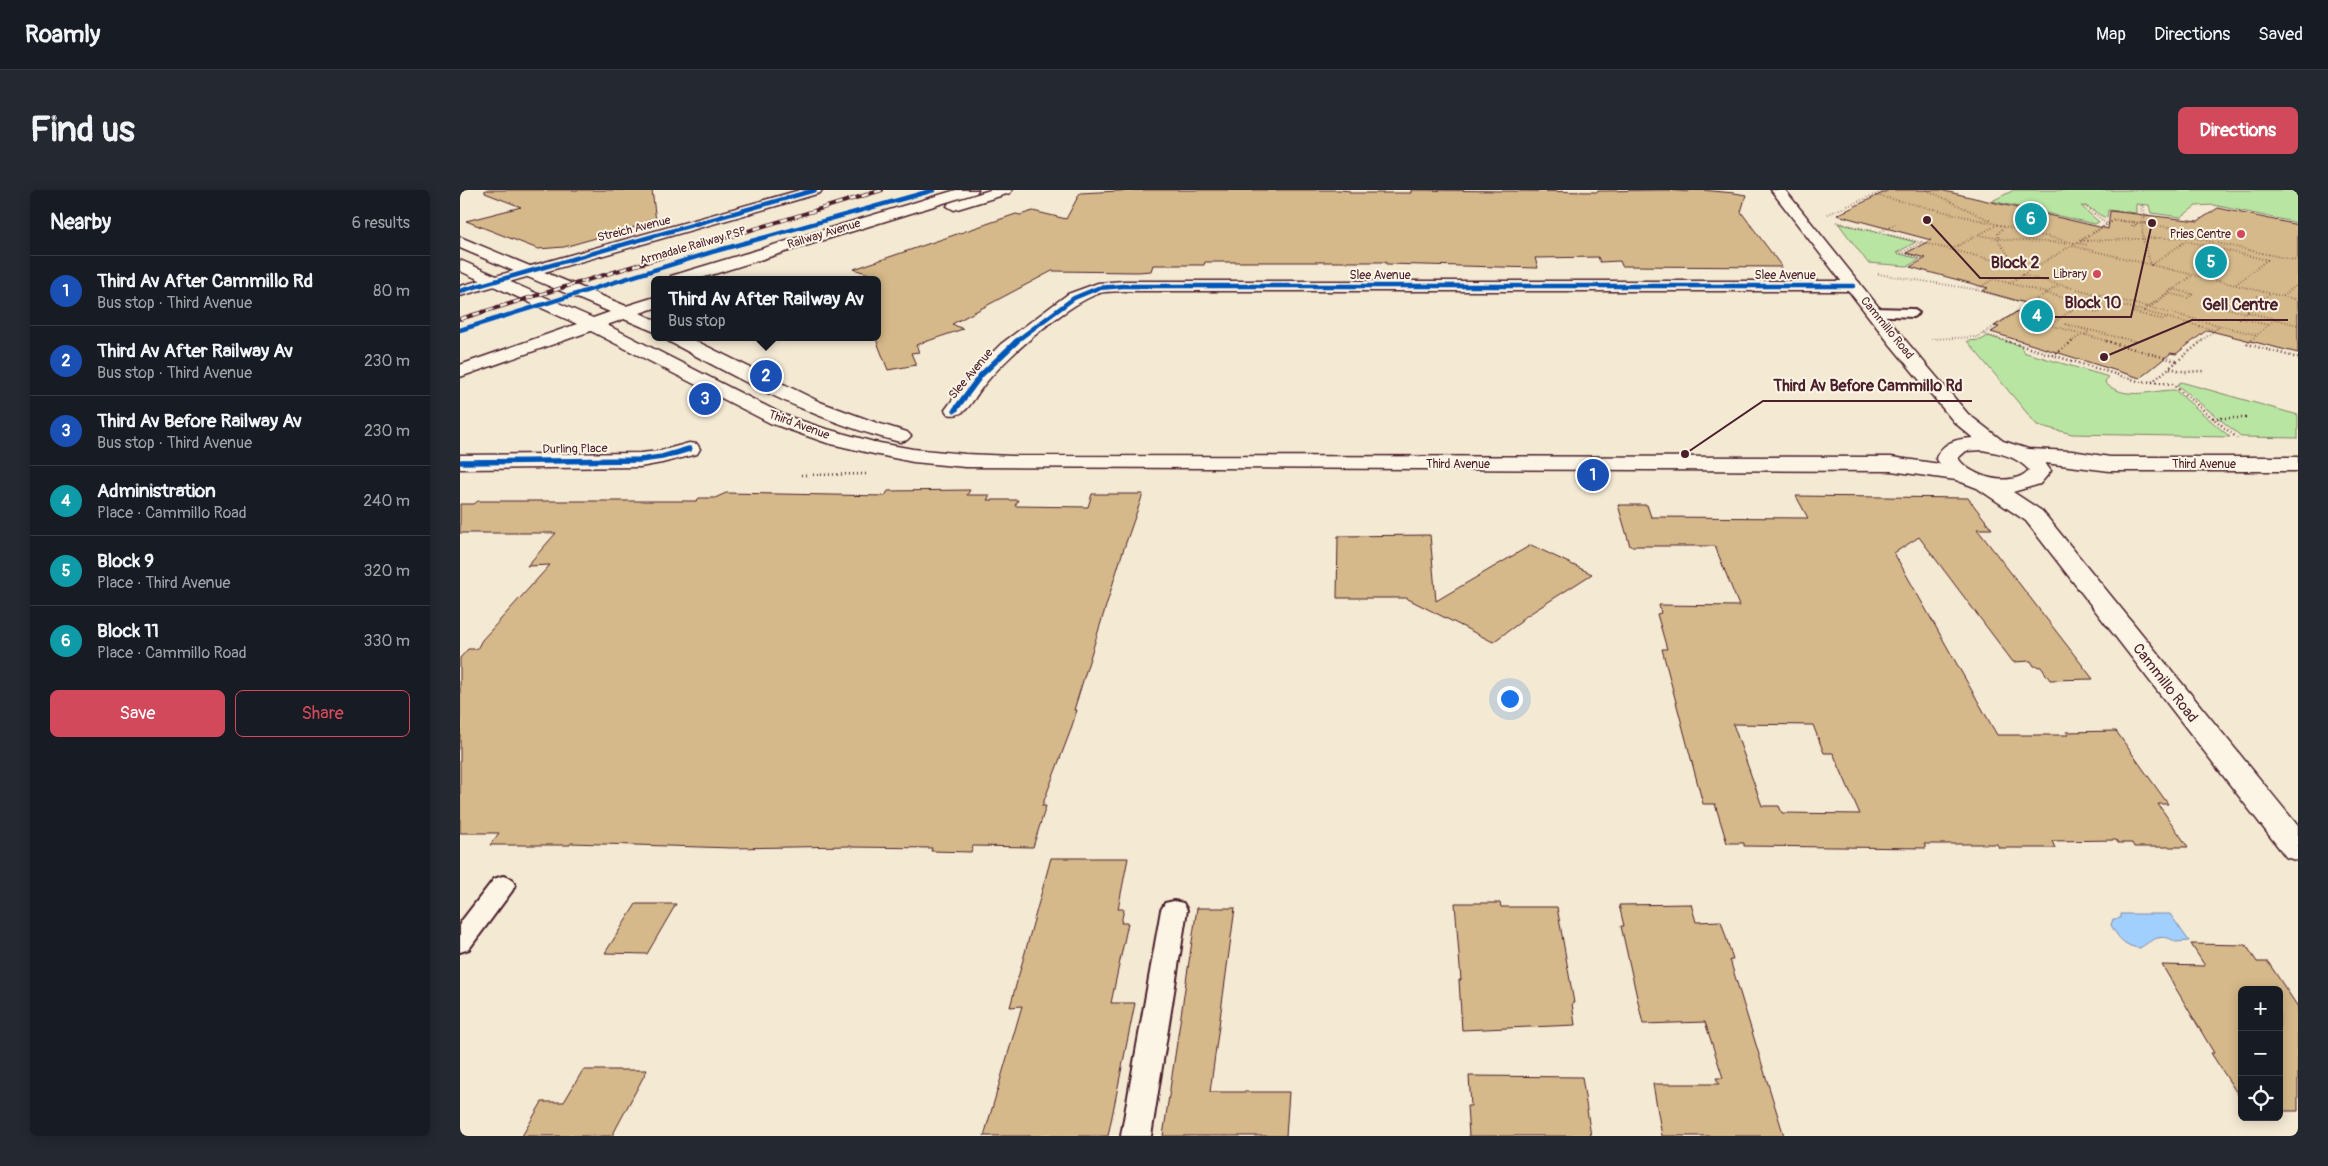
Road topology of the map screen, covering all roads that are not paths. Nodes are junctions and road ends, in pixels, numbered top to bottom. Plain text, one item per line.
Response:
1 (814, 190) edge
2 (971, 190) edge
3 (1005, 190) edge
4 (1778, 190) edge
5 (690, 227) junction
6 (460, 242) edge
7 (460, 265) edge
8 (528, 271) junction
9 (690, 276) edge
10 (735, 276) edge
11 (546, 278) junction
12 (497, 280) junction
13 (1849, 280) junction
14 (514, 287) junction
15 (651, 288) edge
16 (460, 291) edge
17 (460, 302) edge
18 (606, 303) junction
19 (651, 303) edge
20 (626, 312) junction
21 (1874, 312) junction
22 (1913, 313) dead end
23 (573, 315) junction
24 (592, 324) junction
25 (651, 325) edge
26 (682, 341) edge
27 (460, 354) edge
28 (460, 371) edge
29 (955, 410) dead end
30 (1961, 418) junction
31 (1996, 446) junction
32 (689, 449) dead end
33 (1955, 449) junction
34 (2023, 455) junction
35 (460, 462) edge
36 (1024, 462) junction
37 (1891, 464) junction
38 (2110, 464) junction
39 (2298, 464) edge
40 (1961, 474) junction
41 (2033, 480) junction
42 (1984, 482) junction
43 (2034, 516) junction
44 (2298, 849) edge
45 (502, 885) dead end
46 (1174, 910) dead end
47 (460, 942) edge
48 (1136, 1136) edge

1 - 5 main road, Streich Avenue
2 - 9 main road, Railway Avenue
3 - 10 main road, Railway Avenue
4 - 13 main road, Cammillo Road
5 - 8 main road, Streich Avenue
5 - 11 main road, Streich Avenue
6 - 8 main road
7 - 12 main road, Third Avenue
8 - 11 main road
8 - 12 main road, Streich Avenue
11 - 14 main road, Streich Avenue
11 - 18 main road
12 - 14 main road, Third Avenue
12 - 16 main road, Streich Avenue
13 - 21 main road, Cammillo Road
13 - 29 main road, Slee Avenue
14 - 17 main road, Streich Avenue
14 - 23 main road, Third Avenue
15 - 18 main road
18 - 20 main road
18 - 23 main road
19 - 20 main road
20 - 24 main road
20 - 25 main road
21 - 22 lane
21 - 30 main road, Cammillo Road
23 - 24 main road, Third Avenue
23 - 27 main road
24 - 28 main road
24 - 36 main road, Third Avenue
26 - 36 main road, Third Avenue
30 - 31 main road, Cammillo Road
30 - 33 main road
31 - 33 main road, Third Avenue
31 - 34 main road
32 - 35 main road, Durling Place
33 - 37 main road, Third Avenue
33 - 40 main road
34 - 38 main road, Third Avenue
34 - 41 main road
36 - 37 main road, Third Avenue
37 - 40 main road, Third Avenue
38 - 39 main road, Third Avenue
38 - 41 main road, Third Avenue
40 - 42 main road, Third Avenue
41 - 42 main road, Third Avenue
41 - 43 main road
42 - 43 main road, Cammillo Road
43 - 44 main road, Cammillo Road
45 - 47 lane
46 - 48 lane

